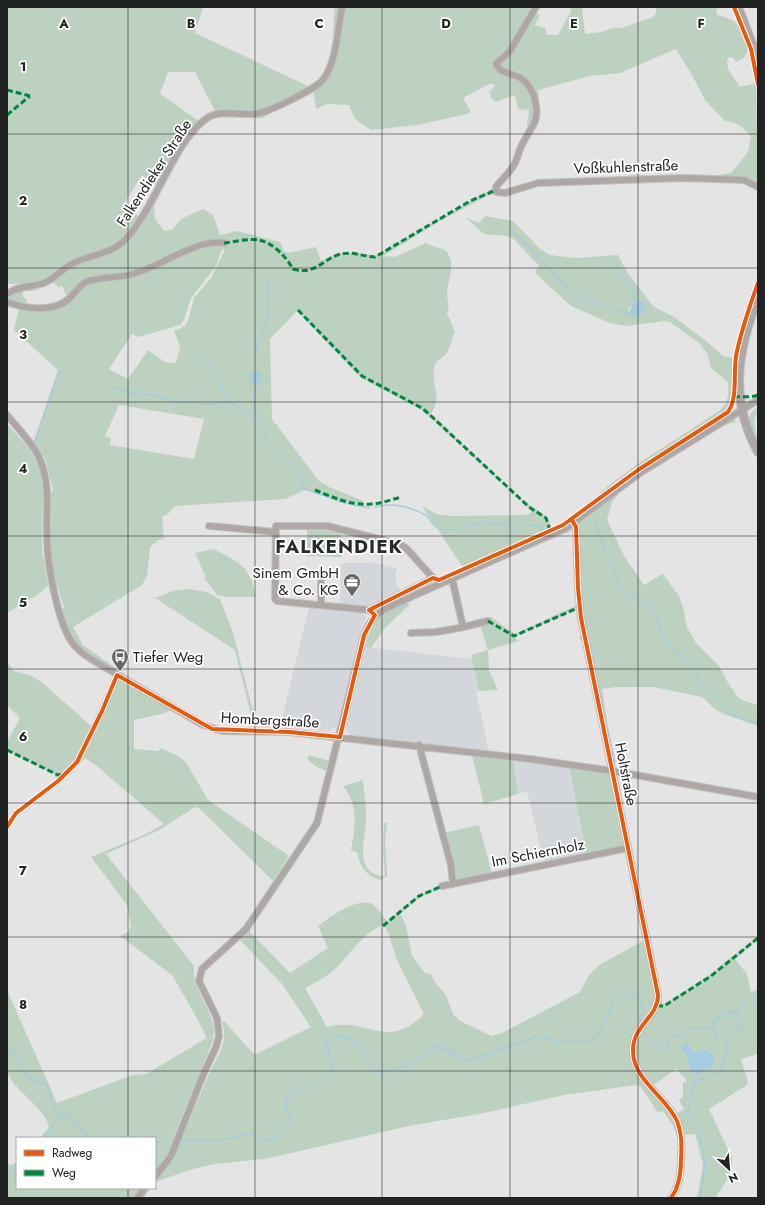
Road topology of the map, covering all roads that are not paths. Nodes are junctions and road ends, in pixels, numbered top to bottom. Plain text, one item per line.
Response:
1 (342, 7) edge
2 (536, 7) edge
3 (738, 7) edge
4 (758, 58) edge
5 (758, 187) edge
6 (224, 243) dead end
7 (7, 294) edge
8 (758, 298) edge
9 (7, 302) edge
10 (758, 400) edge
11 (742, 410) junction
12 (7, 415) edge
13 (758, 452) edge
14 (574, 523) junction
15 (209, 526) dead end
16 (275, 532) junction
17 (321, 574) dead end
18 (452, 578) junction
19 (321, 605) junction
20 (369, 610) junction
21 (375, 615) junction
22 (488, 621) dead end
23 (463, 627) junction
24 (410, 633) dead end
25 (340, 737) junction
26 (418, 745) junction
27 (613, 771) junction
28 (758, 797) edge
29 (628, 848) junction
30 (453, 884) junction
31 (442, 886) dead end
32 (156, 1176) edge
33 (144, 1189) edge
34 (137, 1198) edge
35 (671, 1198) edge

1 - 7 street, Falkendieker Straße
2 - 5 street, Voßkuhlenstraße
3 - 4 main road
6 - 9 street
8 - 11 main road
10 - 11 street
11 - 13 main road
11 - 14 street
12 - 25 street, Hombergstraße
14 - 18 street
14 - 27 street, Holtstraße
15 - 16 street
16 - 19 street
16 - 20 street
17 - 19 street
18 - 21 street
18 - 23 street
19 - 20 street
20 - 21 street
21 - 25 street
22 - 23 street
23 - 24 street
25 - 26 street, Hombergstraße
25 - 32 street
26 - 27 street, Hombergstraße
26 - 30 street
27 - 28 street, Hombergstraße
27 - 29 street, Holtstraße
29 - 30 street, Im Schiernholz
29 - 35 street, Holtstraße
30 - 31 street, Im Schiernholz
33 - 34 street

